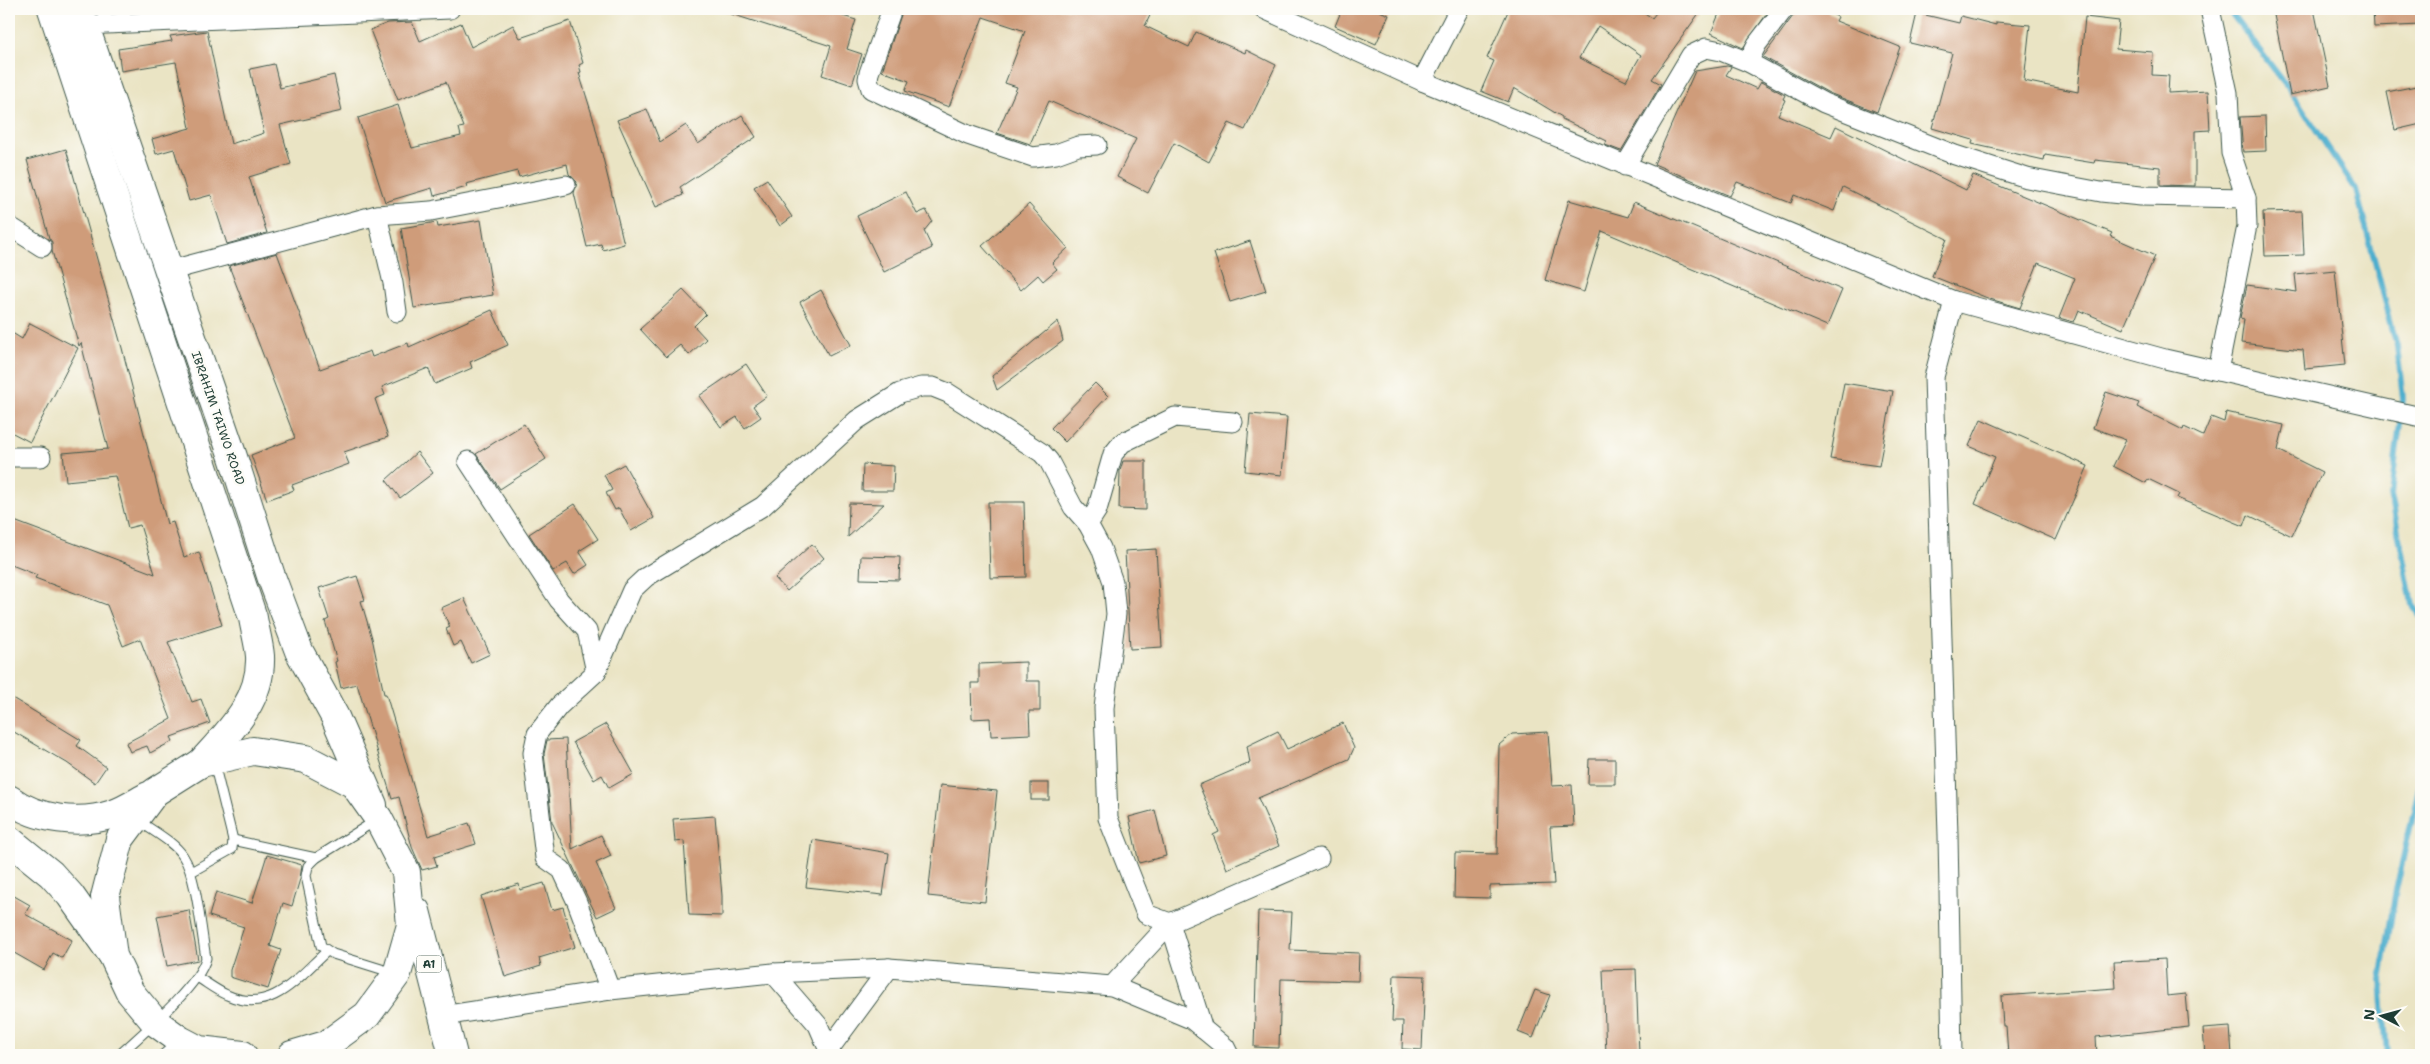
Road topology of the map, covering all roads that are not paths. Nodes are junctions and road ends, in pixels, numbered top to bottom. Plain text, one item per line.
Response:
1 (52, 9) edge
2 (450, 9) edge
3 (892, 9) edge
4 (1264, 9) edge
5 (1459, 9) edge
6 (1784, 9) edge
7 (2210, 9) edge
8 (82, 17) edge
9 (1748, 62) junction
10 (1422, 81) junction
11 (1097, 145) dead end
12 (1626, 166) junction
13 (566, 185) dead end
14 (2246, 198) junction
15 (376, 215) junction
16 (9, 226) edge
17 (42, 247) dead end
18 (168, 271) junction
19 (1954, 301) junction
20 (397, 312) dead end
21 (2218, 371) junction
22 (2421, 417) edge
23 (1233, 422) dead end
24 (9, 457) edge
25 (41, 457) dead end
26 (468, 461) dead end
27 (1088, 524) junction
28 (596, 672) junction
29 (207, 761) junction
30 (156, 792) junction
31 (9, 799) edge
32 (378, 818) junction
33 (135, 819) junction
34 (9, 840) edge
35 (233, 840) junction
36 (316, 858) junction
37 (1319, 858) dead end
38 (191, 872) junction
39 (406, 872) junction
40 (1170, 923) junction
41 (326, 952) junction
42 (113, 956) junction
43 (889, 968) junction
44 (773, 973) junction
45 (397, 974) junction
46 (198, 977) junction
47 (1112, 986) junction
48 (610, 990) junction
49 (442, 1016) junction
50 (155, 1022) junction
51 (1203, 1029) junction
52 (186, 1050) edge
53 (831, 1052) edge
54 (119, 1055) edge
55 (243, 1055) edge
56 (292, 1055) edge
57 (453, 1055) edge
58 (1229, 1055) edge
59 (1952, 1055) edge

1 - 29 main road
2 - 8 street
3 - 11 street
4 - 10 street
5 - 10 street
6 - 9 street
7 - 14 street
8 - 18 main road, IBRAHIM TAIWO ROAD
9 - 12 street
9 - 14 street
10 - 12 street
12 - 19 street
13 - 15 street
14 - 21 street
15 - 18 street
15 - 20 street
16 - 17 street
18 - 32 main road, IBRAHIM TAIWO ROAD
19 - 21 street
19 - 59 street
21 - 22 street
23 - 27 street
24 - 25 street
26 - 28 street
27 - 28 street
27 - 40 street
28 - 48 street
29 - 30 main road
29 - 32 main road
29 - 35 lane
30 - 31 main road
30 - 33 main road
32 - 36 lane
32 - 39 main road
33 - 38 lane
33 - 42 main road
34 - 42 main road
35 - 36 lane
35 - 38 lane
36 - 41 lane
37 - 40 street
38 - 46 lane
39 - 45 main road
39 - 49 main road, A1
40 - 47 street
40 - 51 street
41 - 45 lane
41 - 46 lane
42 - 50 main road
43 - 44 street
43 - 47 street
43 - 53 street
44 - 48 street
44 - 53 street
45 - 56 main road
46 - 50 lane
47 - 51 street
48 - 49 street
49 - 57 main road, A1
50 - 52 main road
50 - 54 lane
51 - 58 street
52 - 55 main road

